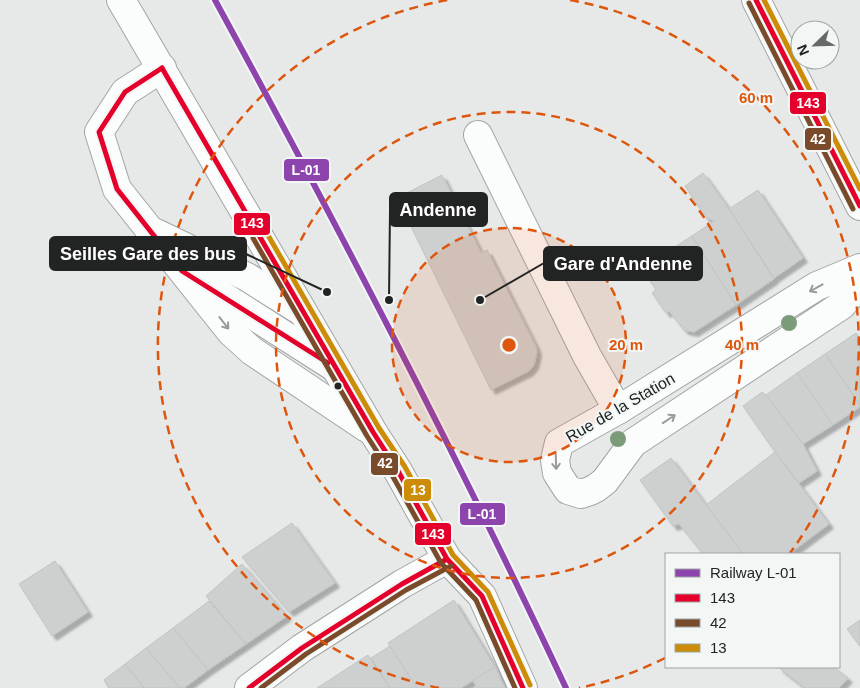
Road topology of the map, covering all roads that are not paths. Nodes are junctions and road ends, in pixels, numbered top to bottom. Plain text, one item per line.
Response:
1 (122, 0) edge
2 (756, 0) edge
3 (162, 68) junction
4 (478, 135) dead end
5 (860, 206) edge
6 (149, 229) junction
7 (860, 268) edge
8 (182, 271) junction
9 (860, 284) edge
10 (304, 313) junction
11 (337, 368) junction
12 (618, 410) junction
13 (373, 432) junction
14 (447, 558) junction
15 (249, 688) edge
16 (523, 688) edge

1 - 3 street
2 - 5 street
3 - 6 street
3 - 10 street
4 - 12 street
6 - 8 street
6 - 10 street
7 -> 12 street, Rue de la Station
8 - 11 street
8 -> 13 street
12 -> 9 street, Rue de la Station
10 - 11 street
11 - 13 street
13 - 14 street
14 - 15 street
14 - 16 street

